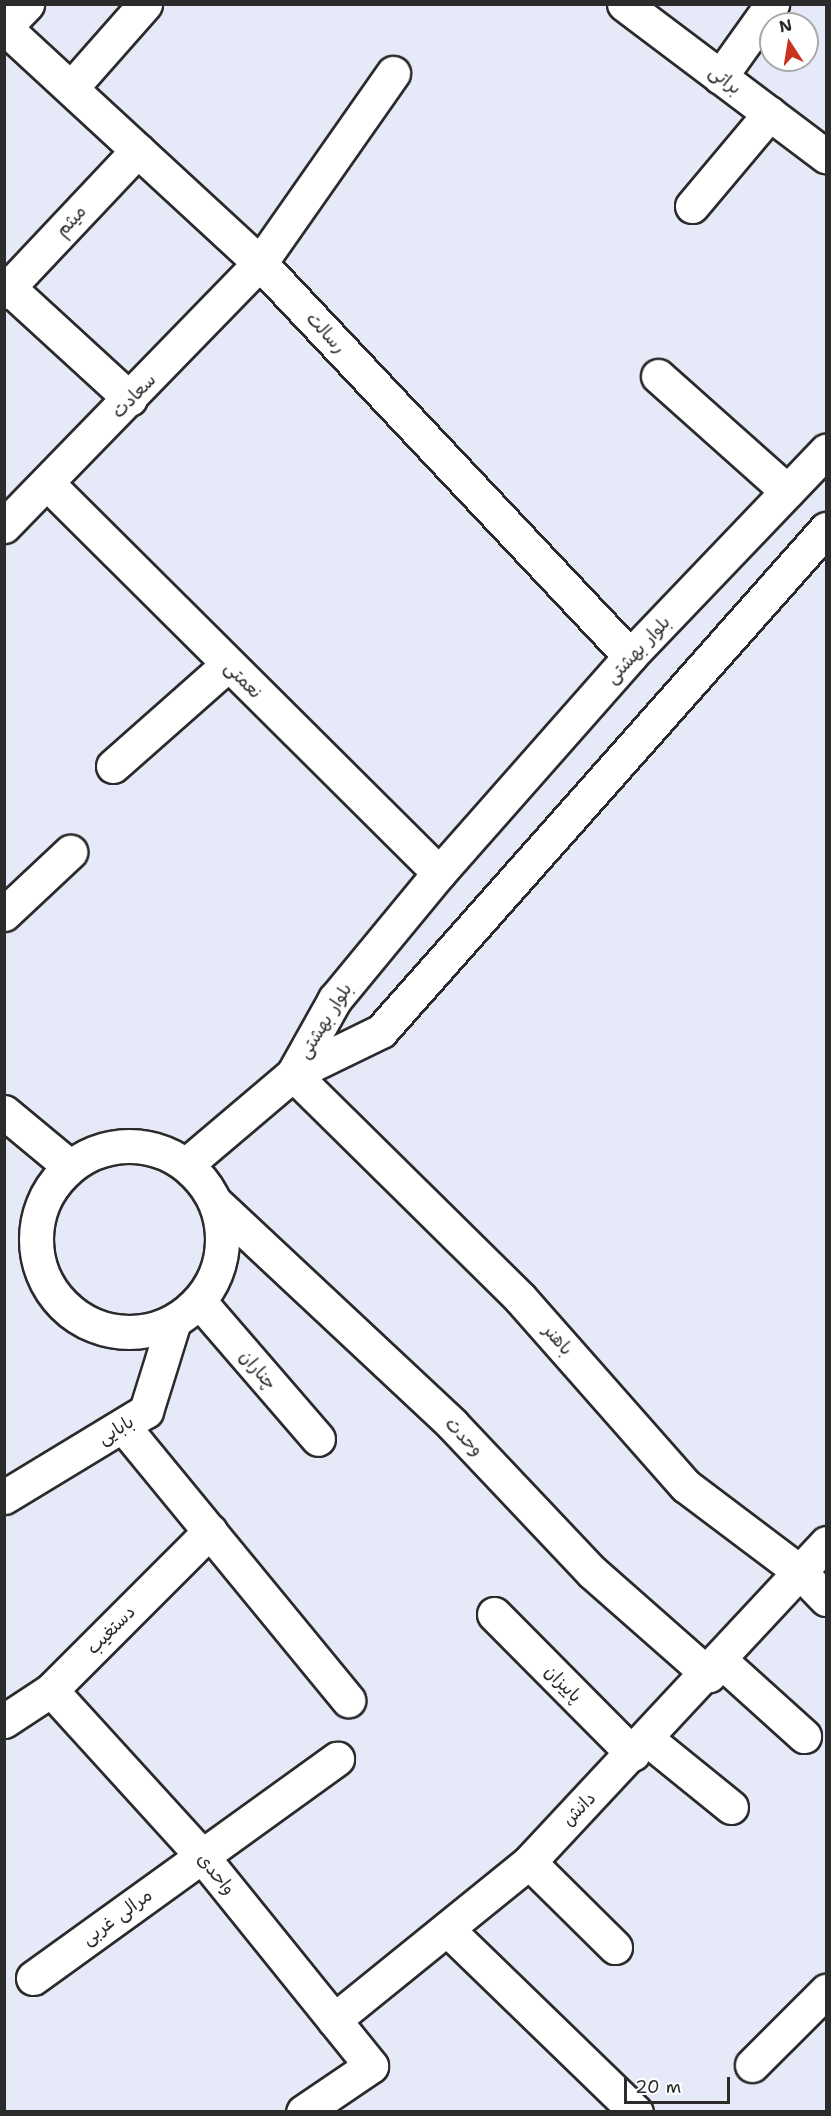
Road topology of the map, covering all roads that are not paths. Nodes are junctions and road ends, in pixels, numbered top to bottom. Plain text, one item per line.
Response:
1 (27, 4) edge
2 (144, 4) edge
3 (624, 4) edge
4 (772, 4) edge
5 (5, 27) edge
6 (393, 73) dead end
7 (720, 76) junction
8 (71, 88) junction
9 (770, 113) junction
10 (138, 150) junction
11 (826, 156) edge
12 (693, 206) dead end
13 (260, 262) junction
14 (7, 290) edge
15 (658, 376) dead end
16 (130, 399) junction
17 (826, 451) edge
18 (49, 485) junction
19 (787, 491) junction
20 (4, 526) edge
21 (826, 529) edge
22 (630, 656) junction
23 (227, 664) junction
24 (113, 766) dead end
25 (70, 852) dead end
26 (440, 873) junction
27 (4, 914) edge
28 (292, 1074) junction
29 (4, 1112) edge
30 (187, 1164) junction
31 (69, 1166) junction
32 (215, 1202) junction
33 (186, 1311) junction
34 (123, 1426) junction
35 (318, 1439) dead end
36 (4, 1497) edge
37 (210, 1531) junction
38 (826, 1543) edge
39 (799, 1571) junction
40 (826, 1599) edge
41 (494, 1614) dead end
42 (715, 1668) junction
43 (51, 1690) junction
44 (348, 1700) dead end
45 (4, 1720) edge
46 (804, 1736) dead end
47 (640, 1746) junction
48 (338, 1759) dead end
49 (731, 1808) dead end
50 (201, 1855) junction
51 (529, 1862) junction
52 (447, 1929) junction
53 (615, 1947) dead end
54 (33, 1978) dead end
55 (826, 1991) edge
56 (334, 2020) junction
57 (752, 2065) dead end
58 (303, 2112) edge
59 (636, 2112) edge

1 - 5 street
2 - 8 street
3 - 7 street, براتی
4 - 7 street
5 - 8 street, رسالت
6 - 13 street, سعادت
7 - 9 street, براتی
8 - 10 street, رسالت
9 - 11 street, براتی
9 - 12 street
10 - 13 street, رسالت
10 - 14 street, میثم
13 - 16 street, سعادت
13 - 22 street, رسالت
14 - 16 street
15 - 19 street
16 - 18 street, سعادت
17 - 19 street, بلوار بهشتی
18 - 20 street, سعادت
18 - 23 street, نعمتی
19 - 22 street, بلوار بهشتی
21 - 28 street, بلوار بهشتی
22 - 26 street, بلوار بهشتی
23 - 24 street
23 - 26 street, نعمتی
25 - 27 street
26 - 28 street, بلوار بهشتی
28 - 30 street
28 - 39 street, باهنر
29 - 31 street
30 - 31 street
30 - 32 street
31 - 33 street
32 - 33 street
32 - 42 street, وحدت
33 - 34 street, بابایی
33 - 35 street, چناران
34 - 36 street, بابایی
34 - 37 street
37 - 43 street, دستغیب
37 - 44 street
38 - 39 street, دانش
39 - 40 street, باهنر
39 - 42 street, دانش
41 - 47 street, پاییزان
42 - 46 street, وحدت
42 - 47 street, دانش
43 - 45 street, دستغیب
43 - 50 street, واحدی
47 - 49 street, پاییزان
47 - 51 street, دانش
48 - 50 street, مرالی غربی
50 - 54 street, مرالی غربی
50 - 56 street, واحدی
51 - 52 street, دانش
51 - 53 street
52 - 56 street, دانش
52 - 59 street
55 - 57 street
56 - 58 street, واحدی

